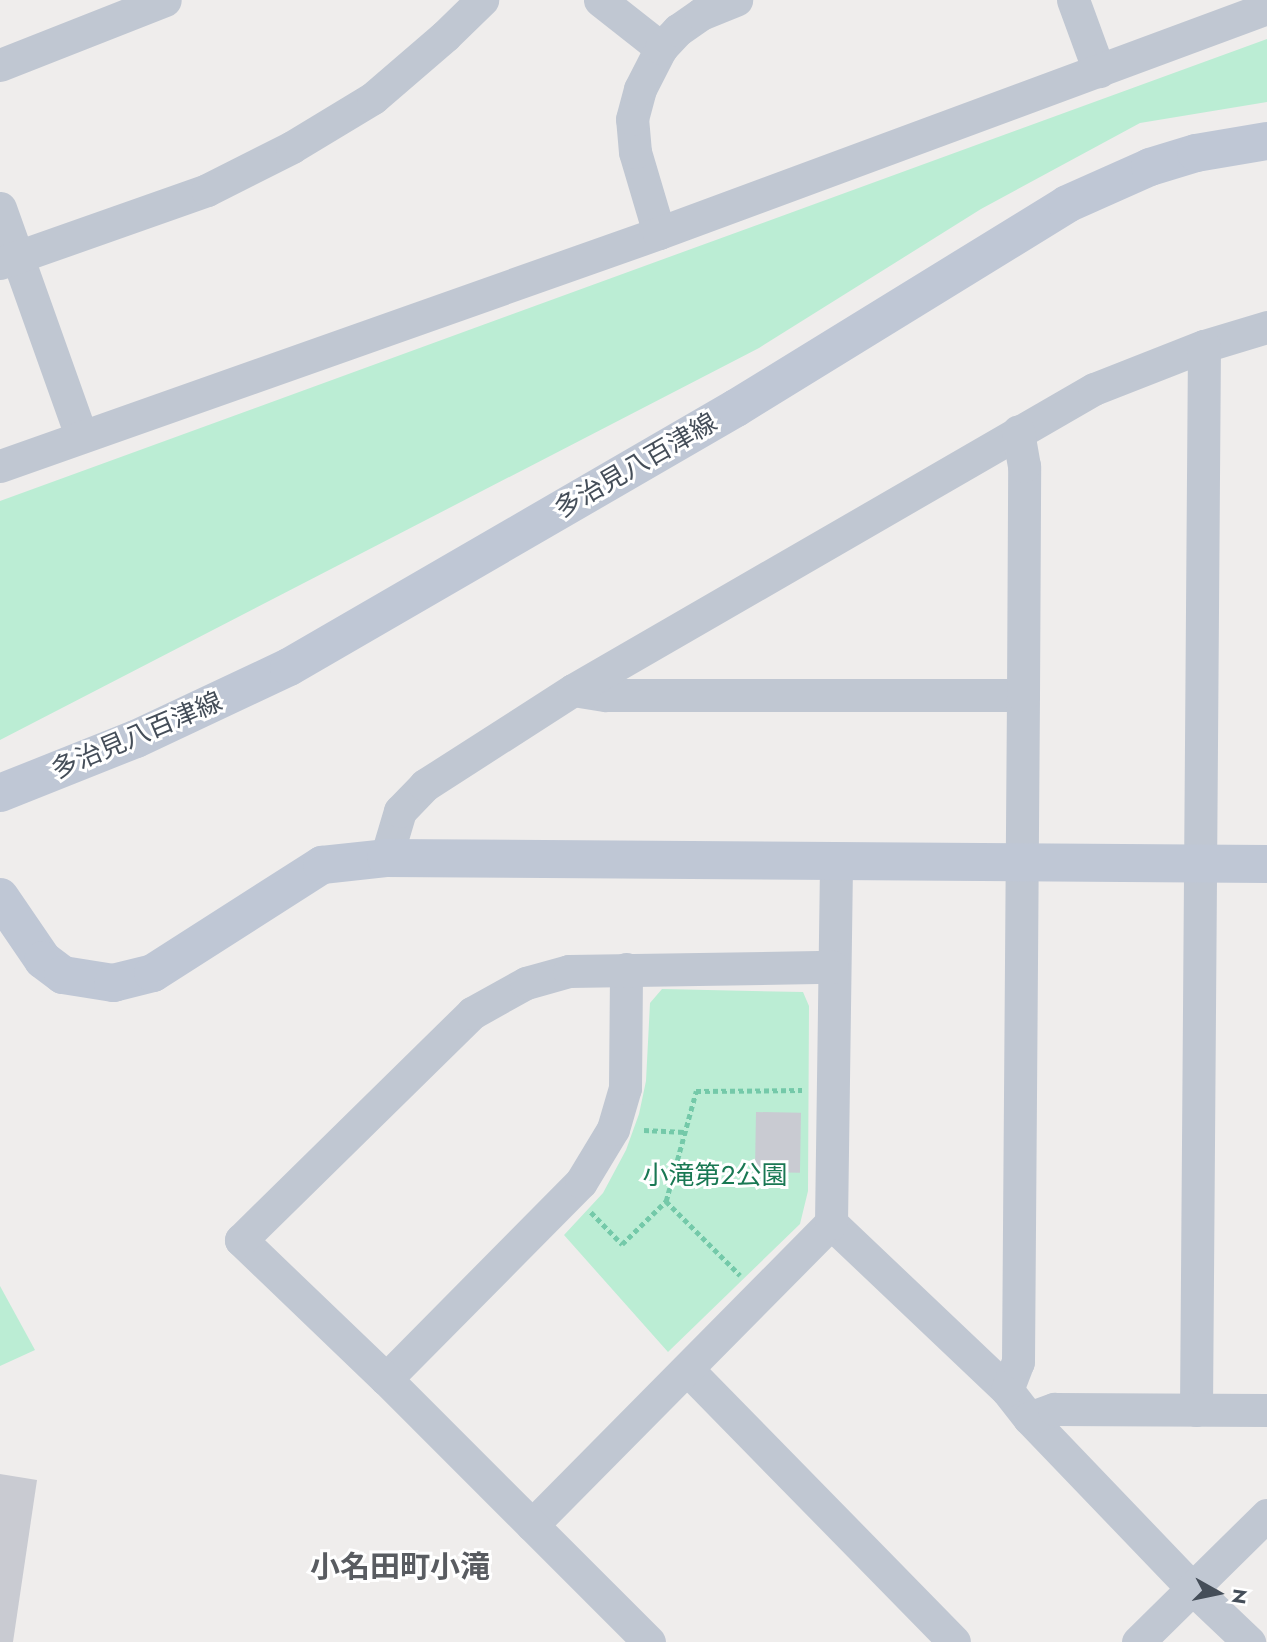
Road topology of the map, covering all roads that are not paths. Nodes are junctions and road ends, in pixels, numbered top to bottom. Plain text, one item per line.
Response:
1 (165, 0) edge
2 (482, 0) edge
3 (600, 0) edge
4 (736, 0) edge
5 (1073, 0) edge
6 (1267, 8) edge
7 (660, 48) junction
8 (0, 65) edge
9 (1099, 71) junction
10 (1267, 141) edge
11 (0, 208) edge
12 (659, 233) junction
13 (9, 260) edge
14 (1267, 327) edge
15 (1204, 346) junction
16 (1018, 432) junction
17 (81, 435) junction
18 (0, 466) edge
19 (573, 690) junction
20 (1024, 695) junction
21 (0, 793) edge
22 (386, 858) junction
23 (1023, 862) junction
24 (836, 863) junction
25 (1267, 864) edge
26 (1200, 865) junction
27 (0, 897) edge
28 (832, 967) junction
29 (626, 969) junction
30 (831, 1223) junction
31 (688, 1370) junction
32 (386, 1380) junction
33 (1007, 1390) junction
34 (1196, 1410) junction
35 (1267, 1410) edge
36 (1029, 1418) junction
37 (1267, 1515) edge
38 (531, 1525) junction
39 (1192, 1588) junction
40 (649, 1642) edge
41 (954, 1642) edge
42 (1138, 1642) edge
43 (1249, 1642) edge

1 - 8 street
2 - 13 street
3 - 7 street
4 - 7 street
5 - 9 street
6 - 9 street
7 - 12 street
9 - 12 street
10 - 21 main road, 多治見八百津線
11 - 13 street
12 - 17 street
13 - 17 street
14 - 15 street
15 - 16 street
15 - 26 street
16 - 19 street
16 - 20 street
17 - 18 street
19 - 20 street
19 - 22 street
20 - 23 street
22 - 24 main road
22 - 27 main road
23 - 24 main road
23 - 26 main road
23 - 33 street
24 - 28 street
25 - 26 main road
26 - 34 street
28 - 29 street
28 - 30 street
29 - 32 street
29 - 32 street
30 - 31 street
30 - 33 street
31 - 38 street
31 - 41 street
32 - 38 street
33 - 36 street
34 - 35 street
34 - 36 street
36 - 39 street
37 - 39 street
38 - 40 street
39 - 42 street
39 - 43 street

